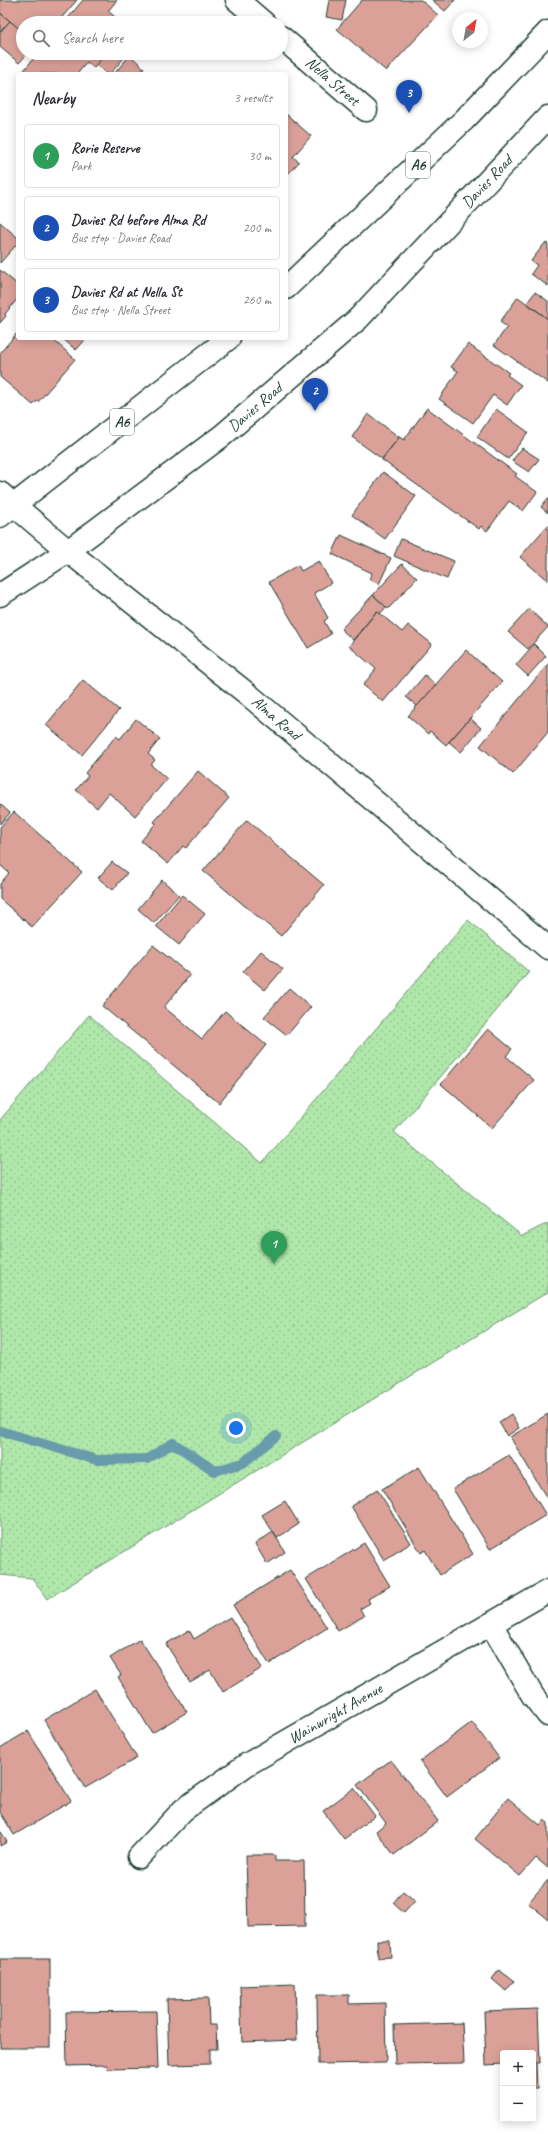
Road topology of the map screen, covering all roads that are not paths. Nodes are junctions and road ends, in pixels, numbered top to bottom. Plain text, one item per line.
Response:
1 (237, 0) edge
2 (256, 16) edge
3 (548, 32) edge
4 (288, 43) edge
5 (366, 110) dead end
6 (548, 117) edge
7 (288, 286) edge
8 (226, 340) edge
9 (5, 505) edge
10 (68, 550) junction
11 (0, 595) edge
12 (548, 948) edge
13 (548, 1591) edge
14 (491, 1624) junction
15 (548, 1715) edge
16 (139, 1858) dead end

1 - 2 main road
3 - 7 main road, A6
4 - 5 main road, Nella Street
6 - 10 main road, Davies Road
8 - 9 main road, A6
9 - 10 main road, Alma Road
10 - 11 main road, Davies Road
10 - 12 main road, Alma Road
13 - 14 main road, Wainwright Avenue
14 - 15 main road
14 - 16 main road, Wainwright Avenue

